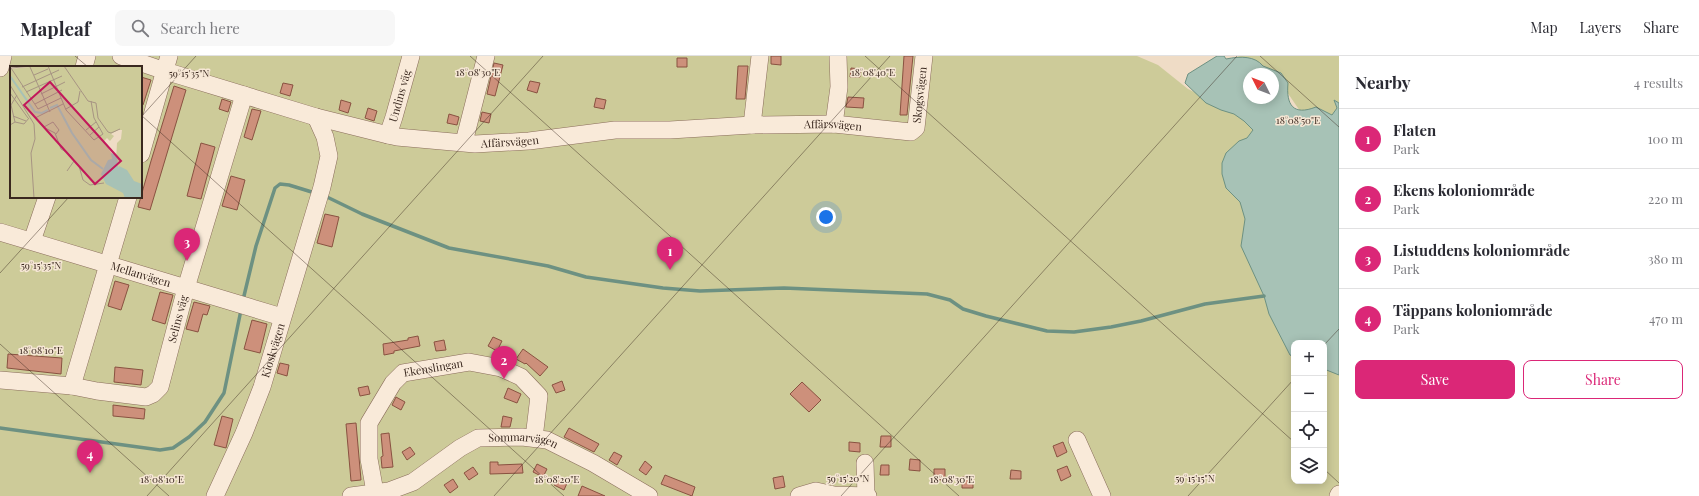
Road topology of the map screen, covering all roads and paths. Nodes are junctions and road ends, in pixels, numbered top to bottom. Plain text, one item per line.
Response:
1 (3, 56) edge
2 (87, 56) edge
3 (121, 56) edge
4 (411, 56) edge
5 (486, 56) edge
6 (760, 56) edge
7 (838, 56) edge
8 (924, 56) edge
9 (167, 64) edge
10 (84, 66) edge
11 (0, 68) edge
12 (244, 95) junction
13 (316, 117) junction
14 (834, 124) junction
15 (752, 125) junction
16 (910, 132) joint
17 (388, 135) junction
18 (464, 142) junction
19 (142, 151) edge
20 (46, 198) edge
21 (128, 198) edge
22 (0, 232) edge
23 (32, 241) junction
24 (108, 265) junction
25 (186, 288) junction
26 (282, 317) junction
27 (0, 380) edge
28 (72, 386) junction
29 (534, 438) junction
30 (1077, 440) dead end
31 (864, 463) dead end
32 (375, 492) junction
33 (219, 495) edge
34 (351, 496) edge
35 (649, 496) edge
36 (799, 496) edge
37 (867, 496) edge
38 (1102, 496) edge

1 - 11 lane
2 - 10 lane
3 - 9 lane, Affärsvägen
4 - 17 lane, Undins väg
5 - 18 lane
6 - 15 lane
7 - 14 lane
8 - 16 lane, Skogsvägen
9 - 12 lane, Affärsvägen
9 - 19 lane
12 - 13 lane, Affärsvägen
12 - 25 lane, Selins väg
13 - 17 lane, Affärsvägen
13 - 26 lane, Kioskvägen
14 - 15 lane, Affärsvägen
14 - 16 lane, Affärsvägen
15 - 18 lane, Affärsvägen
17 - 18 lane, Affärsvägen
20 - 23 lane
21 - 24 lane
22 - 23 lane, Mellanvägen
23 - 24 lane, Mellanvägen
24 - 25 lane, Mellanvägen
24 - 28 lane
25 - 26 lane, Mellanvägen
25 - 28 lane, Selins väg
26 - 33 lane, Kioskvägen
27 - 28 lane, Selins väg
29 - 32 lane, Sommarvägen
29 - 32 lane, Ekenslingan
29 - 35 lane, Sommarvägen
30 - 38 lane
31 - 37 lane
32 - 34 lane, Sommarvägen
36 - 37 lane

